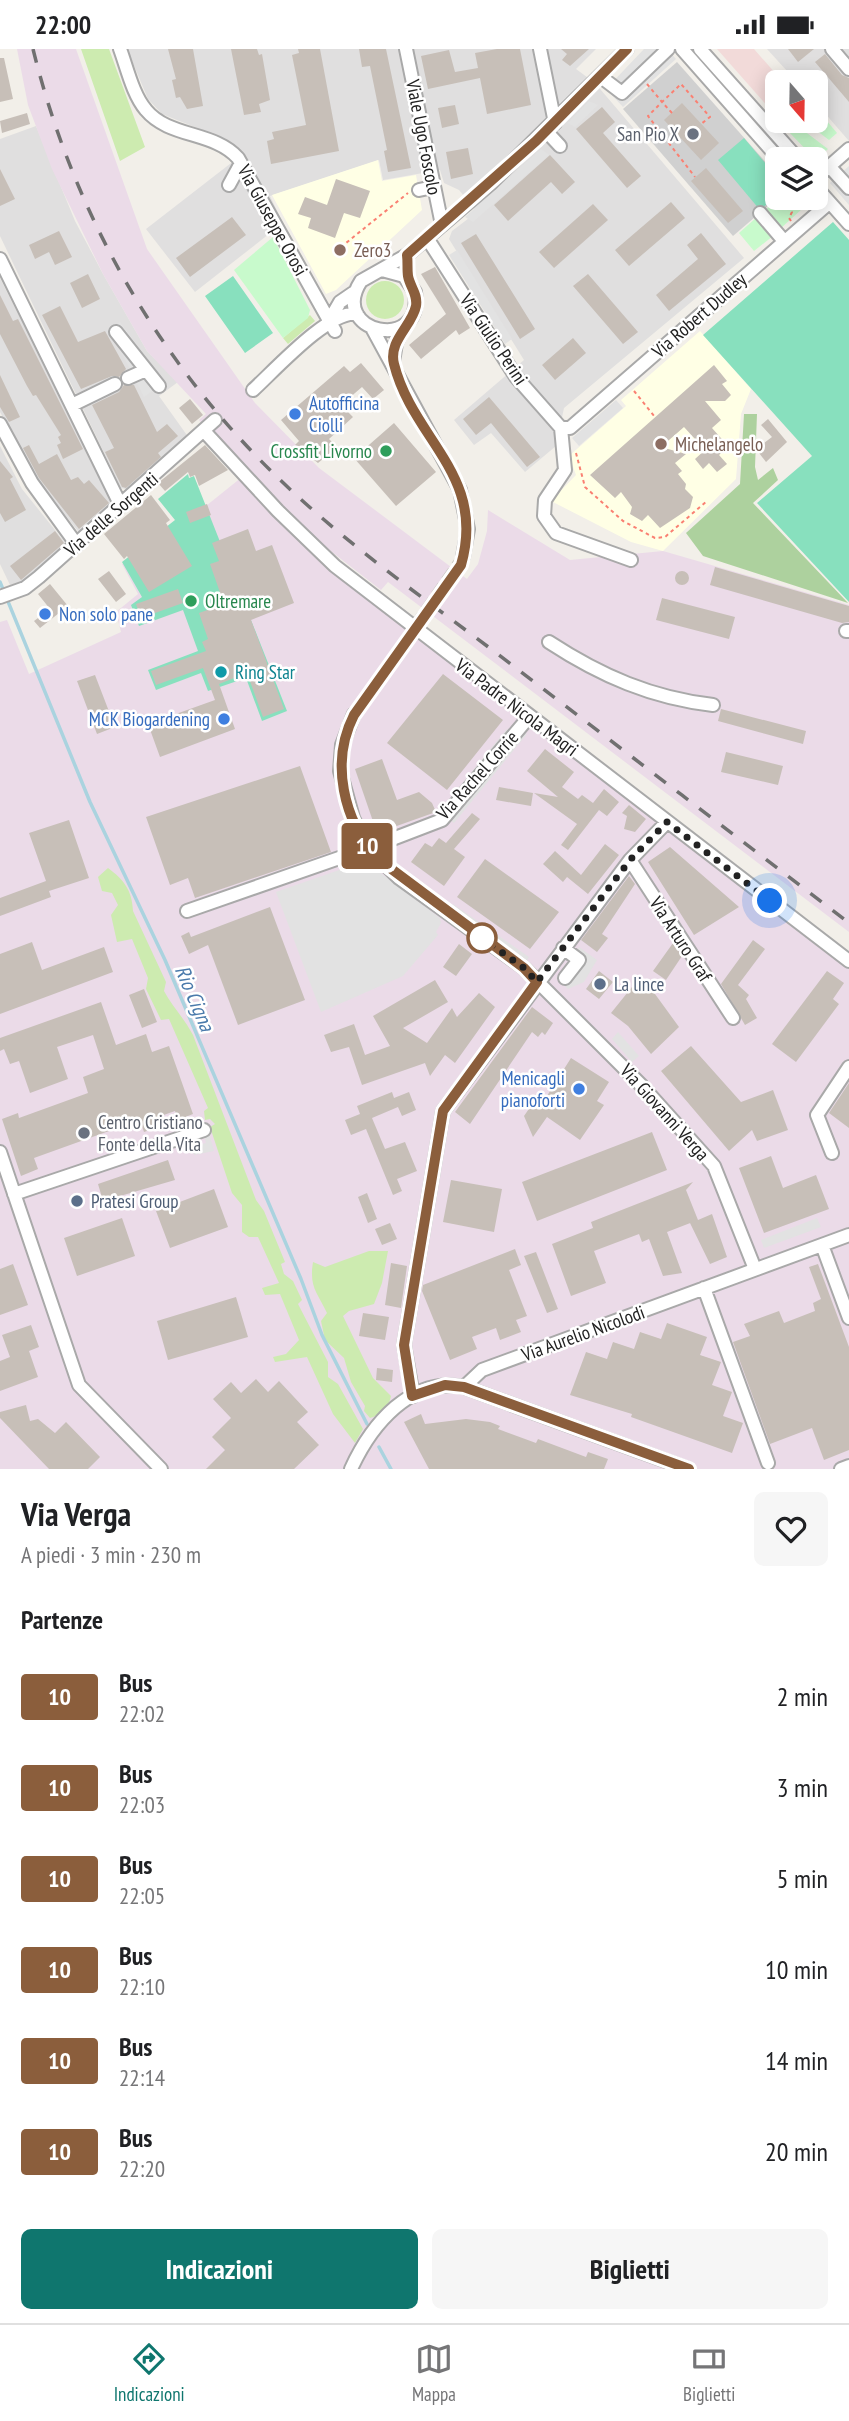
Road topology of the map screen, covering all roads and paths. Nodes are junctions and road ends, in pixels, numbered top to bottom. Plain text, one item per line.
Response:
1 (120, 49) edge
2 (406, 49) edge
3 (540, 49) edge
4 (627, 49) edge
5 (668, 49) edge
6 (682, 49) edge
7 (700, 49) edge
8 (832, 49) edge
9 (849, 69) edge
10 (639, 76) junction
11 (601, 77) junction
12 (662, 102) junction
13 (672, 113) dead end
14 (701, 124) dead end
15 (551, 127) junction
16 (561, 146) dead end
17 (768, 147) edge
18 (787, 147) edge
19 (846, 157) edge
20 (241, 163) junction
21 (830, 166) joint
22 (695, 177) dead end
23 (230, 178) dead end
24 (433, 187) junction
25 (849, 188) edge
26 (419, 190) joint
27 (829, 203) joint
28 (790, 210) edge
29 (760, 213) dead end
30 (792, 222) dead end
31 (849, 223) edge
32 (442, 225) junction
33 (427, 237) junction
34 (784, 241) junction
35 (341, 247) dead end
36 (407, 255) junction
37 (0, 259) edge
38 (382, 270) junction
39 (408, 279) junction
40 (356, 292) junction
41 (358, 314) junction
42 (406, 324) junction
43 (332, 326) junction
44 (372, 328) junction
45 (116, 332) dead end
46 (393, 362) junction
47 (146, 370) junction
48 (128, 378) dead end
49 (115, 384) dead end
50 (159, 386) dead end
51 (253, 390) dead end
52 (633, 390) dead end
53 (72, 405) junction
54 (655, 417) dead end
55 (215, 421) dead end
56 (0, 424) edge
57 (566, 428) junction
58 (204, 431) junction
59 (575, 451) dead end
60 (707, 501) dead end
61 (121, 506) junction
62 (78, 545) junction
63 (463, 557) tunnel mouth
64 (631, 560) dead end
65 (0, 597) edge
66 (549, 642) dead end
67 (713, 705) dead end
68 (354, 715) tunnel mouth
69 (529, 717) junction
70 (667, 822) junction
71 (382, 843) dead end
72 (368, 848) junction
73 (630, 860) junction
74 (187, 911) dead end
75 (563, 948) junction
76 (849, 961) edge
77 (565, 978) dead end
78 (537, 982) junction
79 (733, 1019) dead end
80 (849, 1067) edge
81 (204, 1130) dead end
82 (0, 1152) edge
83 (832, 1153) dead end
84 (14, 1194) junction
85 (849, 1235) edge
86 (822, 1245) junction
87 (755, 1269) junction
88 (704, 1288) junction
89 (849, 1318) edge
90 (464, 1387) junction
91 (412, 1396) junction
92 (849, 1466) edge
93 (771, 1467) edge
94 (161, 1469) edge
95 (351, 1469) edge
96 (688, 1469) edge
97 (841, 1469) edge

1 - 20 street, Via Giuseppe Orosi
2 - 24 street, Viale Ugo Foscolo
3 - 15 street
4 - 11 street
5 - 10 street
6 - 17 street
7 - 18 street
8 - 9 street
10 - 11 street
10 - 12 path
11 - 15 street
12 - 13 path
12 - 14 path
12 - 22 path
15 - 16 street
15 - 32 street
19 - 21 street
20 - 23 street
20 - 43 street, Via Giuseppe Orosi
21 - 25 street
24 - 26 street
24 - 32 street, Viale Ugo Foscolo
26 - 35 path
27 - 31 street
27 - 34 street, Via Robert Dudley
28 - 30 path
29 - 34 street
32 - 33 street
33 - 36 street
33 - 57 street, Via Giulio Perini
34 - 57 street, Via Robert Dudley
36 - 38 street
36 - 39 street
37 - 53 street
38 - 39 street
38 - 40 street
39 - 42 street
40 - 41 street
40 - 43 street
41 - 43 street
41 - 44 street
42 - 44 street
42 - 46 street
43 - 51 street
44 - 46 street
45 - 47 street
46 - 63 street
47 - 48 street
47 - 50 street
49 - 53 street
52 - 54 path
53 - 61 street
55 - 58 street, Via delle Sorgenti
56 - 62 street
57 - 64 street
58 - 61 street, Via delle Sorgenti
58 - 69 street, Via Padre Nicola Magri
59 - 60 path
61 - 62 street, Via delle Sorgenti
62 - 65 street, Via delle Sorgenti
66 - 67 street
68 - 72 street, Via Giovanni Verga
69 - 70 street, Via Padre Nicola Magri
69 - 71 street, Via Rachel Corrie
70 - 73 street
70 - 76 street, Via Padre Nicola Magri
72 - 74 street
72 - 78 street, Via Giovanni Verga
73 - 75 street
73 - 79 street, Via Arturo Graf
75 - 77 street
75 - 78 street
78 - 87 street, Via Giovanni Verga
78 - 91 street
80 - 83 street
81 - 84 street
82 - 84 street
84 - 94 street
85 - 86 street, Via Aurelio Nicolodi
86 - 87 street, Via Aurelio Nicolodi
86 - 89 street
87 - 88 street, Via Aurelio Nicolodi
88 - 90 street, Via Aurelio Nicolodi
88 - 93 street
90 - 91 street
90 - 96 street
91 - 95 street
92 - 97 street

